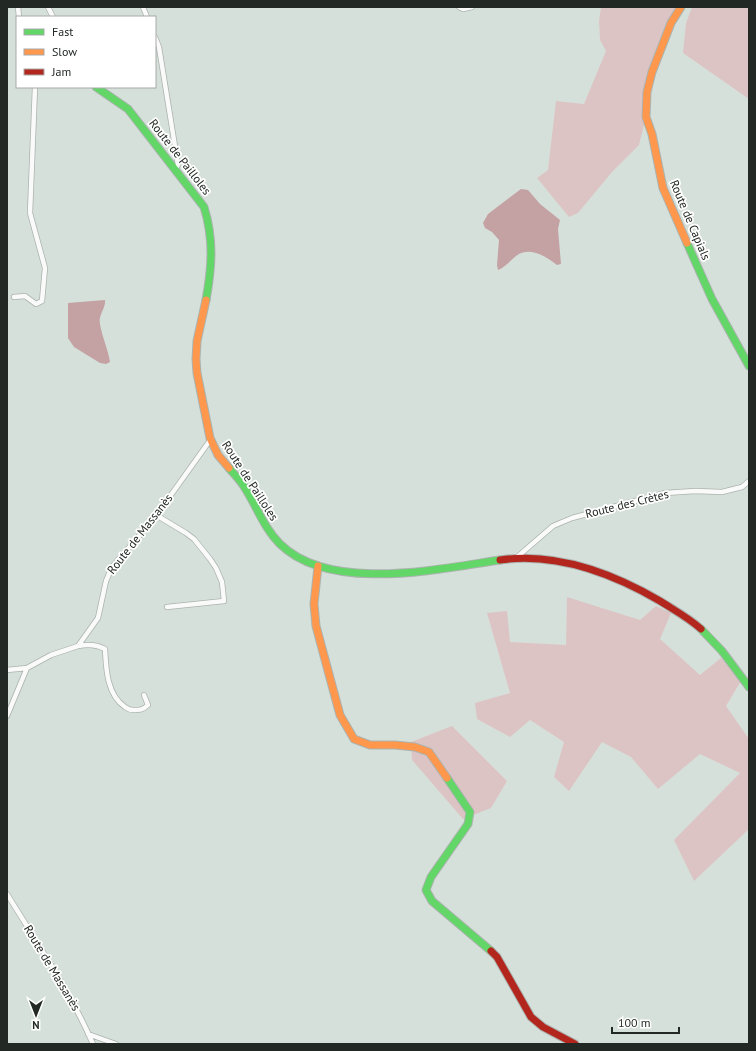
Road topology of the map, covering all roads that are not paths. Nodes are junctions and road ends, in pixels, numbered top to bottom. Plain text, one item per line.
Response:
1 (48, 7) edge
2 (459, 7) edge
3 (472, 7) edge
4 (681, 7) edge
5 (52, 16) edge
6 (156, 40) edge
7 (35, 88) edge
8 (97, 88) edge
9 (175, 169) junction
10 (14, 297) dead end
11 (749, 366) edge
12 (211, 439) junction
13 (749, 481) edge
14 (156, 515) junction
15 (516, 558) junction
16 (318, 566) junction
17 (167, 607) dead end
18 (78, 646) junction
19 (27, 668) junction
20 (7, 670) edge
21 (749, 687) edge
22 (144, 695) dead end
23 (7, 716) edge
24 (7, 894) edge
25 (88, 1034) junction
26 (93, 1044) edge
27 (116, 1044) edge
28 (575, 1044) edge

1 - 5 street
2 - 3 street
4 - 11 street, Route de Capials
6 - 9 street
7 - 10 street
8 - 9 street, Route de Pailloles
9 - 12 street, Route de Pailloles
12 - 14 street, Route de Massanès
12 - 16 street, Route de Pailloles
13 - 15 street, Route des Crètes
14 - 17 street
14 - 18 street, Route de Massanès
15 - 16 street, Route de Pailloles
15 - 21 street, Route de Pailloles
16 - 28 street
18 - 19 street
18 - 22 street
19 - 20 street
19 - 23 street
24 - 25 street, Route de Massanès
25 - 26 street, Route de Massanès
25 - 27 street

